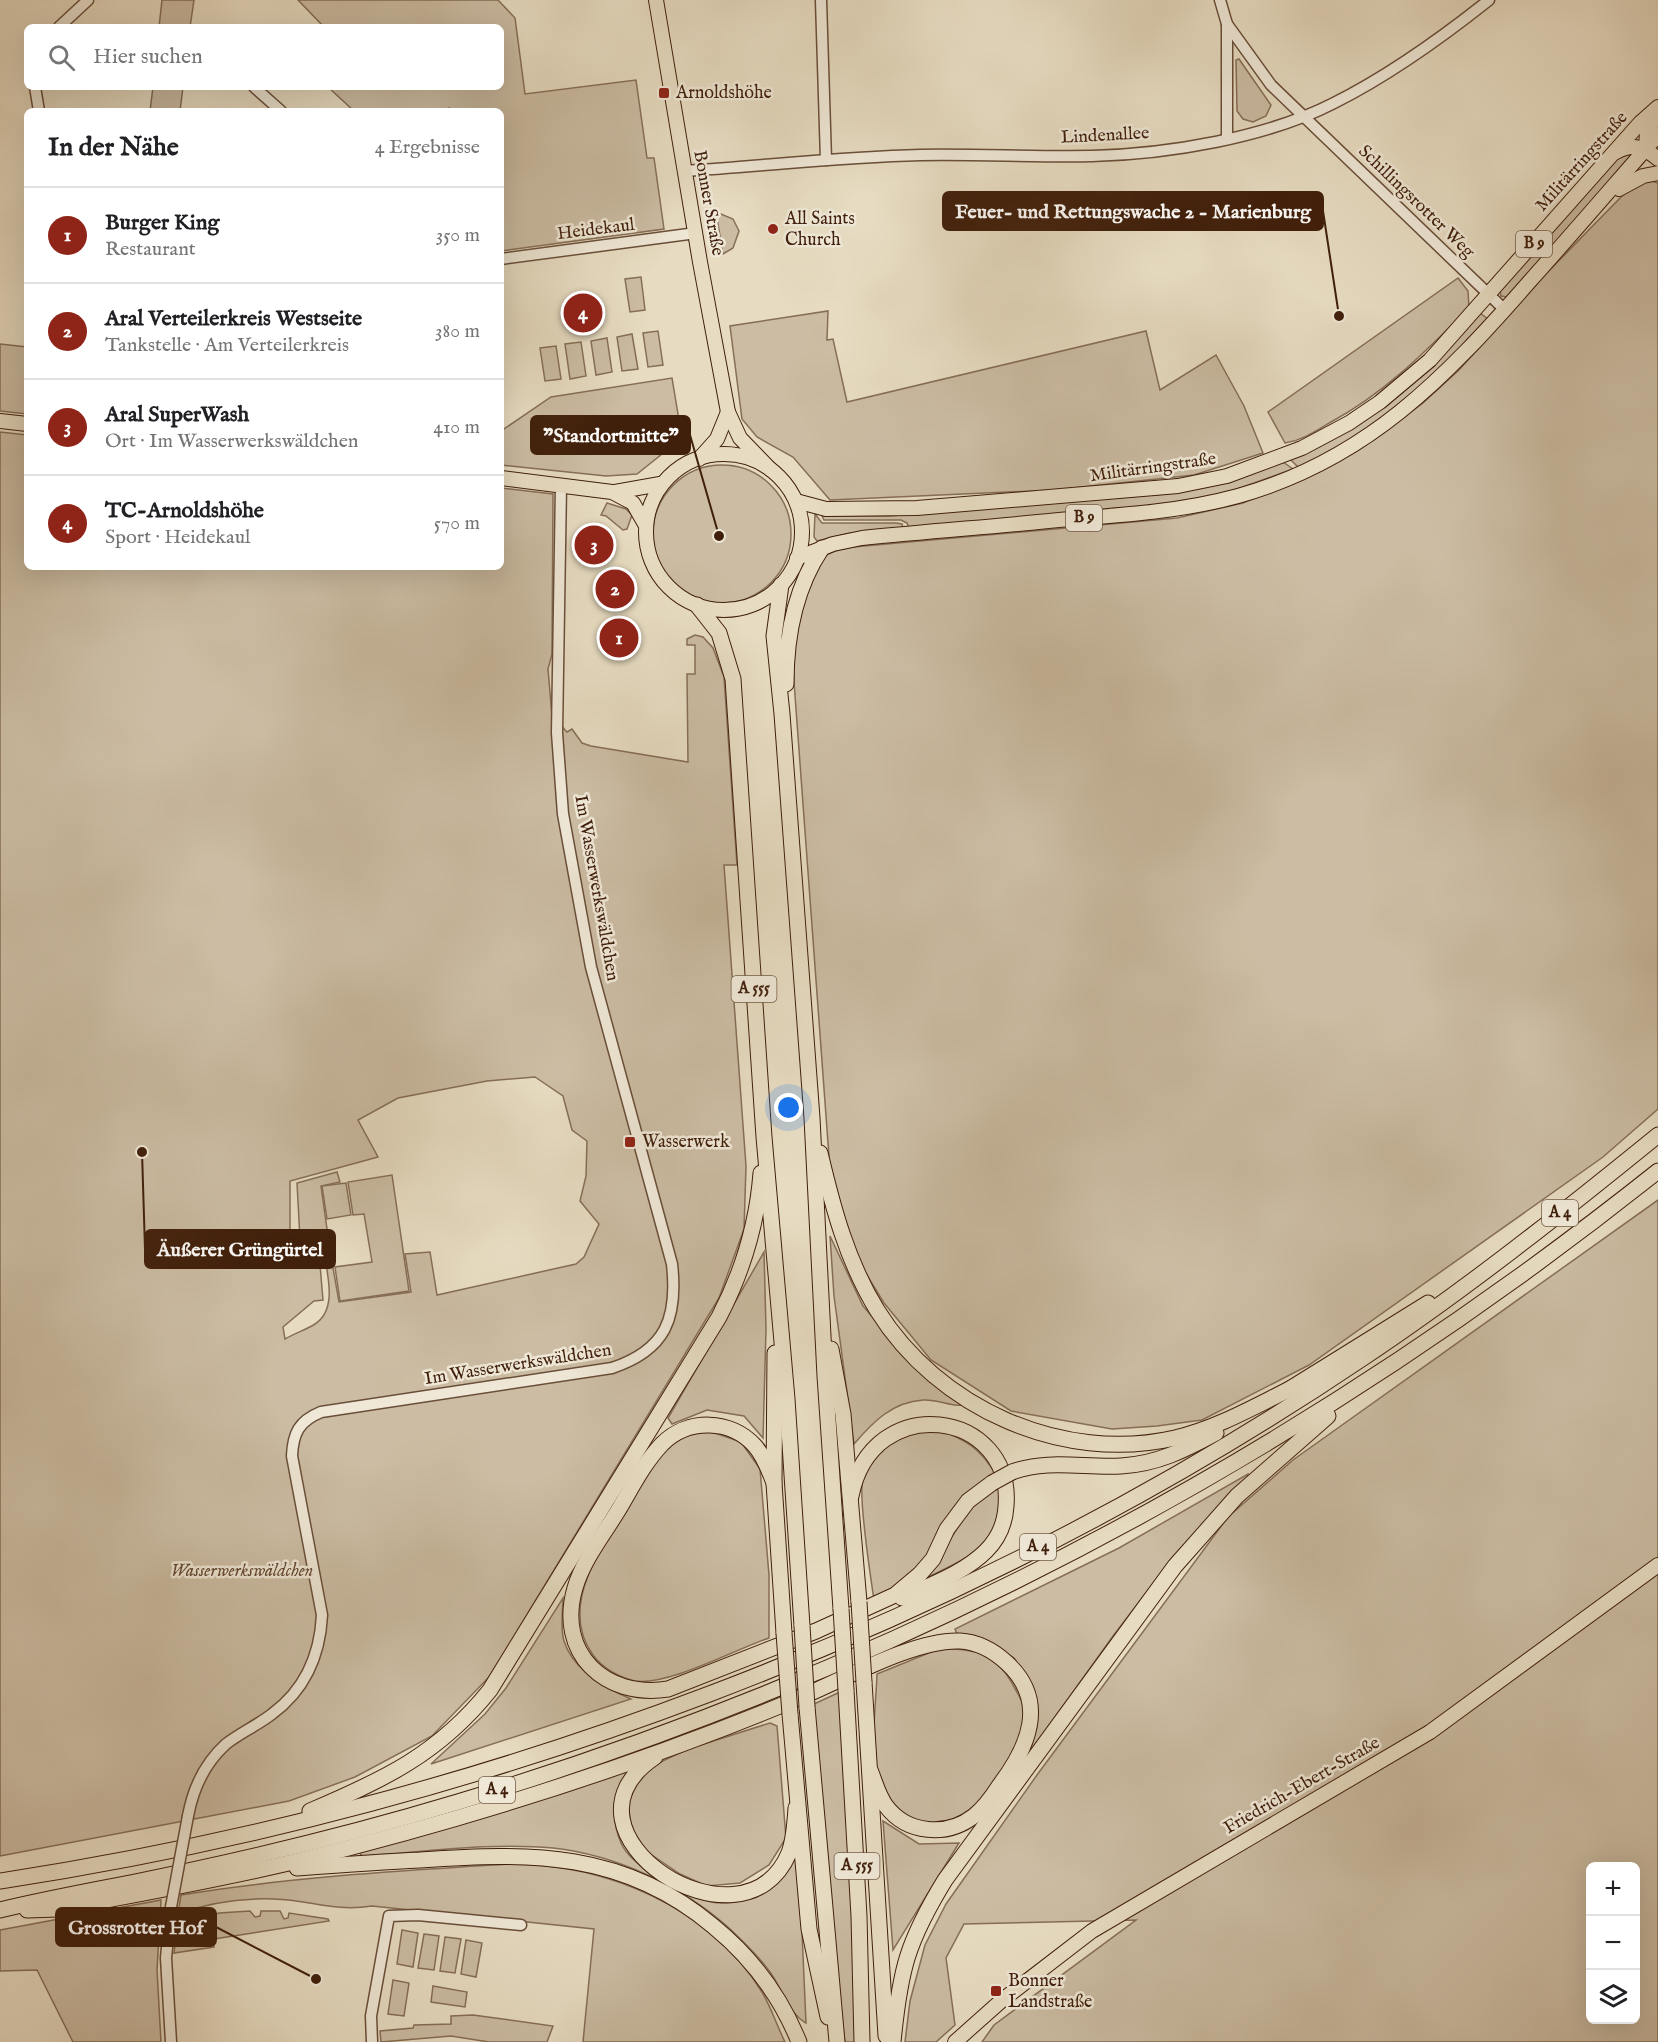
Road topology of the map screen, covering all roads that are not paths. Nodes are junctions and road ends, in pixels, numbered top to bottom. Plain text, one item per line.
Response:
1 (88, 0) edge
2 (656, 0) edge
3 (821, 0) edge
4 (1220, 0) edge
5 (1488, 0) edge
6 (62, 24) edge
7 (1227, 24) junction
8 (36, 90) edge
9 (257, 90) edge
10 (1658, 107) edge
11 (38, 108) edge
12 (278, 108) edge
13 (1658, 115) edge
14 (1304, 117) junction
15 (1658, 135) edge
16 (1227, 138) junction
17 (1646, 149) junction
18 (1614, 152) junction
19 (1658, 159) edge
20 (826, 160) junction
21 (684, 171) junction
22 (1658, 173) edge
23 (1607, 196) junction
24 (696, 234) junction
25 (504, 259) edge
26 (1489, 296) junction
27 (1505, 310) junction
28 (728, 412) junction
29 (0, 421) edge
30 (24, 424) edge
31 (699, 459) junction
32 (771, 470) junction
33 (504, 478) edge
34 (660, 484) junction
35 (561, 485) junction
36 (612, 492) junction
37 (796, 501) junction
38 (645, 524) junction
39 (822, 548) junction
40 (797, 558) junction
41 (782, 585) junction
42 (697, 605) junction
43 (782, 714) junction
44 (812, 1118) junction
45 (1658, 1135) edge
46 (764, 1137) junction
47 (1658, 1171) edge
48 (1461, 1288) junction
49 (777, 1299) junction
50 (824, 1323) junction
51 (1296, 1386) junction
52 (1358, 1388) junction
53 (774, 1482) junction
54 (851, 1496) junction
55 (1658, 1565) edge
56 (974, 1603) junction
57 (894, 1657) junction
58 (581, 1740) junction
59 (668, 1749) junction
60 (870, 1770) junction
61 (796, 1808) junction
62 (266, 1830) junction
63 (246, 1872) junction
64 (0, 1881) edge
65 (0, 1911) edge
66 (520, 1925) dead end
67 (961, 2040) edge
68 (171, 2042) edge
69 (372, 2042) edge
70 (799, 2042) edge
71 (836, 2042) edge
72 (862, 2042) edge
73 (886, 2042) edge
74 (893, 2042) edge

1 - 6 street
2 - 21 main road, Bonner Straße
3 - 20 street
4 - 7 street
5 - 14 street, Lindenallee
7 - 14 street, Schillingsrotter Weg
7 - 16 street
8 - 11 street
9 - 12 street
10 - 18 main road, Militärringstraße / B 9
13 - 17 main road, B 9
14 - 16 street, Lindenallee
14 - 26 street, Schillingsrotter Weg
15 - 17 main road, B 9
16 - 20 street, Lindenallee
17 - 18 main road
17 - 19 main road
17 - 23 main road, B 9
18 - 26 main road, Militärringstraße / B 9
20 - 21 street, Lindenallee
21 - 24 main road, Bonner Straße
22 - 23 main road, B 9
23 - 27 main road, B 9
24 - 25 street, Heidekaul
24 - 28 main road, Bonner Straße
26 - 27 street, Schillingsrotter Weg
26 - 37 main road, Militärringstraße / B 9
27 - 39 main road, B 9
28 - 31 main road
28 - 32 main road, Bonner Straße
29 - 30 main road
31 - 32 main road
31 - 34 main road
32 - 37 main road
33 - 35 main road
34 - 36 main road
34 - 38 main road
35 - 36 main road
35 - 68 street, Im Wasserwerkswäldchen, bridge
36 - 38 main road
37 - 40 main road
38 - 42 main road
39 - 40 main road, B 9
39 - 43 highway
40 - 41 main road
41 - 42 main road
41 - 43 highway
42 - 46 highway, A 555
43 - 44 highway, A 555
44 - 50 highway, A 555
44 - 51 highway
45 - 48 highway, A 4
46 - 49 highway, A 555
46 - 62 highway
47 - 52 highway, A 4
48 - 51 highway
48 - 58 highway, A 4
49 - 53 highway
49 - 71 highway, A 555, bridge
50 - 54 highway
50 - 72 highway, A 555, bridge
51 - 53 highway, bridge
52 - 56 highway, A 4
52 - 74 highway
53 - 61 highway, bridge
54 - 58 highway
54 - 60 highway, bridge
55 - 67 main road, Friedrich-Ebert-Straße
56 - 57 highway
56 - 65 highway, A 4
57 - 59 highway
57 - 60 highway
58 - 62 highway, A 4
59 - 61 highway
59 - 63 highway
60 - 73 highway
61 - 71 highway
62 - 64 highway, A 4
63 - 65 highway
63 - 70 highway
66 - 69 street

